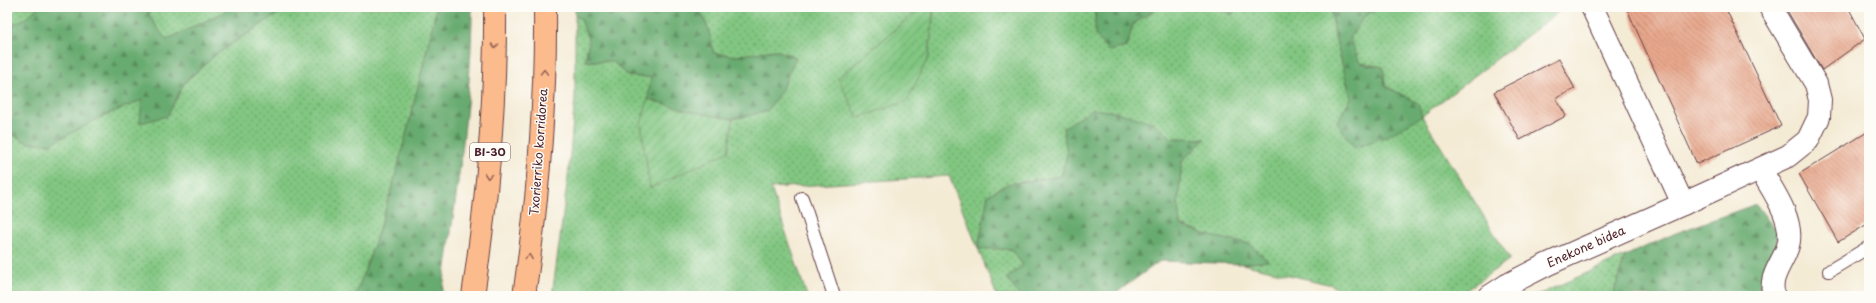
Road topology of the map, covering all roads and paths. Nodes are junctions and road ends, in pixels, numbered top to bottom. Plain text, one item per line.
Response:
1 (495, 7) edge
2 (545, 7) edge
3 (1592, 7) edge
4 (1770, 7) edge
5 (1761, 170) junction
6 (802, 198) dead end
7 (1683, 204) junction
8 (1869, 248) edge
9 (1828, 271) dead end
10 (473, 296) edge
11 (524, 296) edge
12 (834, 296) edge
13 (1490, 296) edge
14 (1774, 296) edge

1 -> 10 highway, BI-30
11 -> 2 highway, Txorierriko korridorea
3 - 7 street
4 - 5 street, Enekone bidea
5 - 7 street, Enekone bidea
5 - 14 street
6 - 12 lane
7 - 13 street, Enekone bidea
8 - 9 lane

